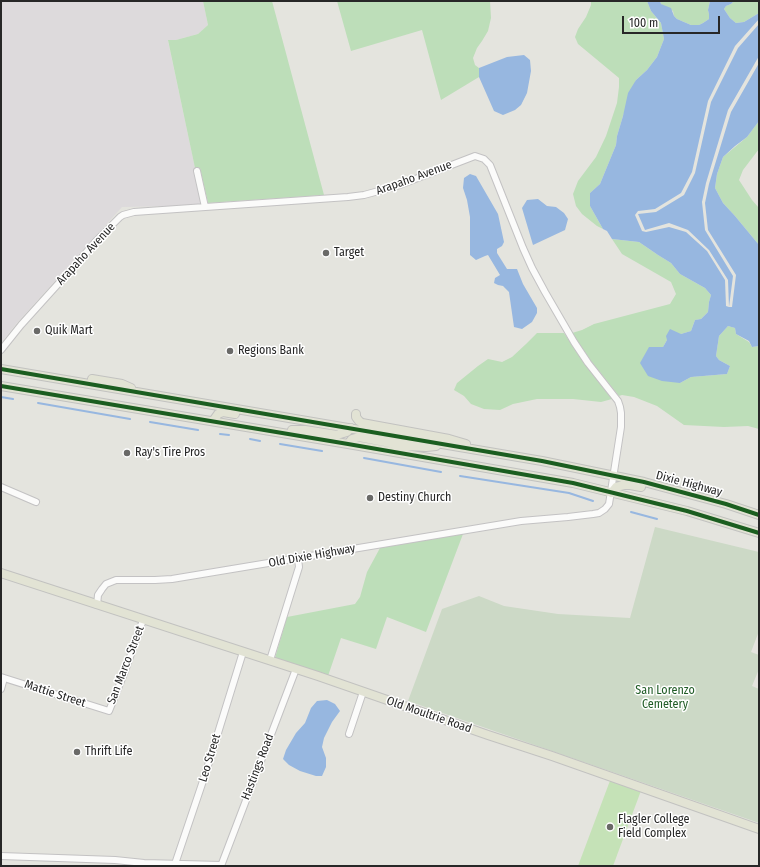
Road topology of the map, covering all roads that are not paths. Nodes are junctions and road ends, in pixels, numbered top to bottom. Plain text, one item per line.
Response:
1 (197, 171) dead end
2 (205, 207) junction
3 (1, 350) edge
4 (1, 364) edge
5 (1, 370) edge
6 (1, 375) edge
7 (1, 386) edge
8 (105, 387) junction
9 (142, 393) junction
10 (356, 414) dead end
11 (299, 420) junction
12 (213, 422) junction
13 (242, 426) junction
14 (351, 428) junction
15 (348, 444) junction
16 (448, 445) junction
17 (479, 450) junction
18 (614, 476) junction
19 (1, 486) edge
20 (611, 493) junction
21 (36, 502) dead end
22 (759, 514) edge
23 (759, 520) edge
24 (756, 531) edge
25 (298, 558) junction
26 (1, 573) edge
27 (97, 605) junction
28 (143, 620) junction
29 (243, 652) junction
30 (270, 660) junction
31 (296, 669) junction
32 (3, 677) edge
33 (1, 689) edge
34 (363, 692) junction
35 (109, 711) joint
36 (349, 734) dead end
37 (759, 829) edge
38 (1, 856) edge
39 (175, 864) junction
40 (221, 866) edge

1 - 2 street
2 - 3 street, Arapaho Avenue
2 - 18 street, Arapaho Avenue
4 - 9 main road
5 - 8 main road
6 - 8 main road
7 - 12 main road
8 - 9 main road
9 - 11 main road
10 - 17 main road
11 - 12 main road
11 - 14 main road
12 - 13 main road
13 - 14 main road
13 - 15 main road
14 - 15 street
14 - 16 main road
15 - 16 main road
15 - 20 main road
16 - 17 main road
17 - 18 main road, Dixie Highway
18 - 20 street, Old Dixie Highway
18 - 22 main road, Dixie Highway
19 - 21 street
20 - 23 main road
20 - 24 main road
20 - 25 street, Old Dixie Highway
25 - 27 street, Old Dixie Highway
25 - 30 street
26 - 27 main road
27 - 28 main road, Old Moultrie Road
28 - 29 main road, Old Moultrie Road
28 - 35 street, San Marco Street
29 - 30 main road, Old Moultrie Road
29 - 39 street, Leo Street
30 - 31 main road, Old Moultrie Road
31 - 34 main road, Old Moultrie Road
31 - 40 street, Hastings Road
32 - 33 street
32 - 35 street, Mattie Street
34 - 36 street
34 - 37 main road, Old Moultrie Road
38 - 39 street
39 - 40 street

